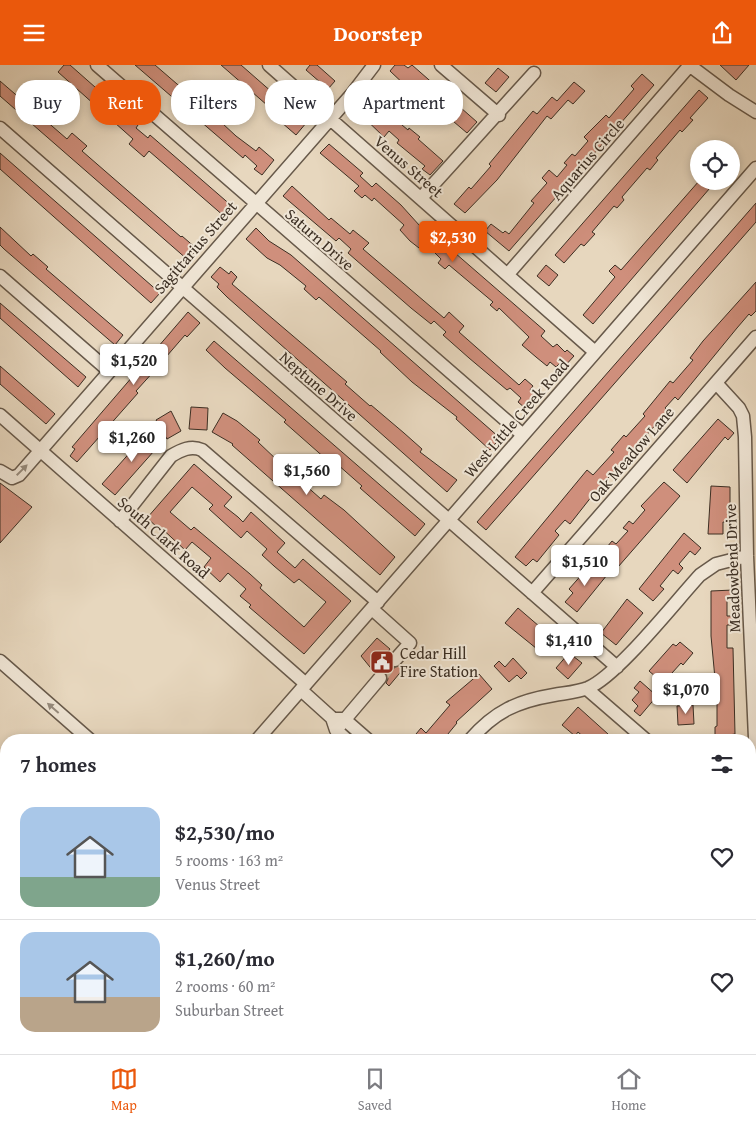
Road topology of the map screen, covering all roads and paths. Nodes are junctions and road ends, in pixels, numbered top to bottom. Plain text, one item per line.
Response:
1 (97, 65) edge
2 (269, 65) edge
3 (374, 65) edge
4 (441, 65) edge
5 (690, 65) edge
6 (534, 73) dead end
7 (286, 80) edge
8 (756, 112) edge
9 (334, 114) edge
10 (499, 115) junction
11 (334, 122) edge
12 (325, 125) edge
13 (0, 128) edge
14 (756, 168) edge
15 (421, 198) junction
16 (256, 204) junction
17 (508, 273) junction
18 (0, 276) edge
19 (182, 288) junction
20 (756, 337) edge
21 (595, 352) junction
22 (109, 371) junction
23 (717, 384) junction
24 (0, 415) edge
25 (523, 435) junction
26 (40, 450) junction
27 (0, 471) edge
28 (120, 521) junction
29 (449, 521) junction
30 (747, 556) junction
31 (532, 593) junction
32 (375, 605) junction
33 (395, 660) tunnel mouth
34 (0, 661) edge
35 (616, 667) junction
36 (380, 678) tunnel mouth
37 (304, 687) junction
38 (587, 689) junction
39 (337, 723) junction
40 (83, 734) edge
41 (263, 734) edge
42 (343, 734) edge
43 (357, 734) edge
44 (479, 734) edge
45 (639, 734) edge
46 (755, 734) edge

1 - 16 street, Saturn Drive
2 - 7 street, Venus Street
3 - 9 street, Sagittarius Street
4 - 10 street
5 - 8 street
5 - 17 street, Aquarius Circle
6 - 10 street
10 - 15 street
11 - 15 street, Venus Street
12 - 16 street, Sagittarius Street
13 - 19 street, Neptune Drive
14 - 21 street, West Little Creek Road
15 - 17 street, Venus Street
16 - 19 street, Sagittarius Street
16 - 25 street, Saturn Drive
17 - 21 street, Venus Street
18 - 22 street
19 - 22 street, Sagittarius Street
19 - 29 street, Neptune Drive
20 - 23 street, Oak Meadow Lane
21 - 25 street, West Little Creek Road
22 - 26 street, Sagittarius Street
23 - 30 street, Meadowbend Drive
23 - 31 street, Oak Meadow Lane
24 - 26 street, South Clark Road
25 - 29 street, West Little Creek Road
27 -> 26 street, Sagittarius Street
26 - 28 street, South Clark Road
28 - 32 street
28 - 37 street, South Clark Road
29 - 31 street, Neptune Drive
29 - 32 street, West Little Creek Road
30 - 35 street
30 - 46 street, Meadowbend Drive
31 - 35 street, Neptune Drive
32 - 33 street
32 - 37 street, West Little Creek Road
40 -> 34 street
35 - 38 street
36 - 39 street
37 - 39 street, South Clark Road
37 - 41 street, West Little Creek Road
38 - 44 street
38 - 45 street
39 - 42 street, South Clark Road
39 - 43 street, South Clark Road

